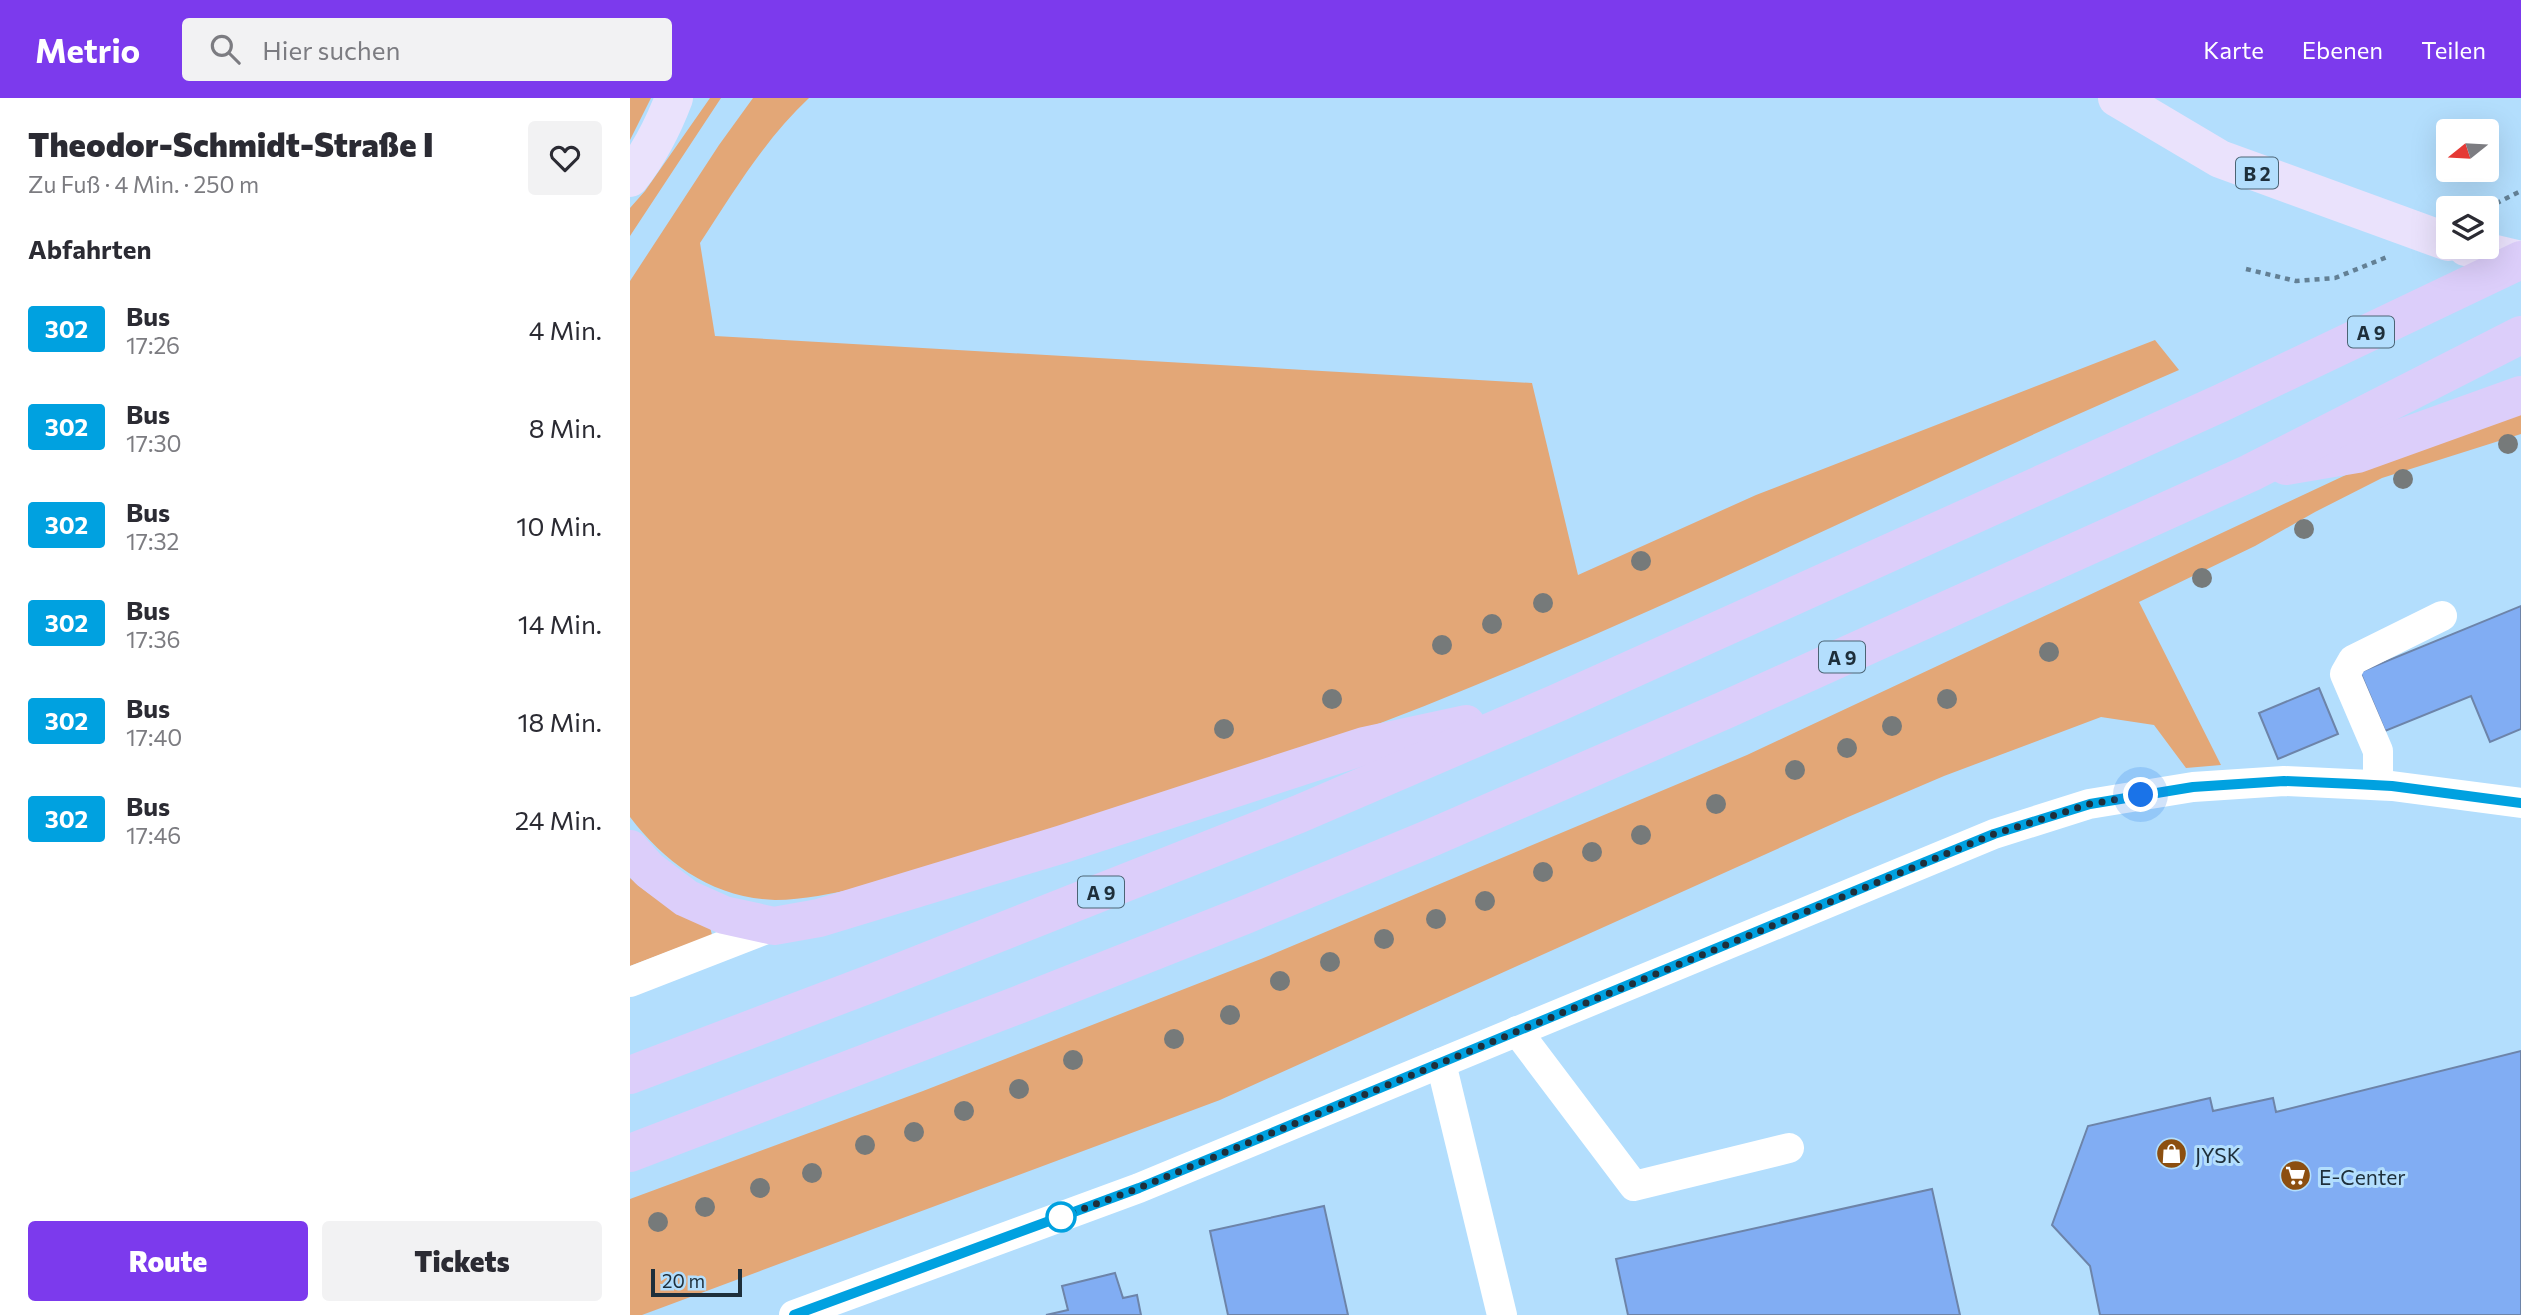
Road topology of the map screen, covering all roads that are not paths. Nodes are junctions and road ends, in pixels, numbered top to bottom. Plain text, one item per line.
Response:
1 (674, 98) edge
2 (2117, 98) edge
3 (630, 177) edge
4 (2436, 242) edge
5 (2499, 255) edge
6 (2521, 260) edge
7 (2521, 335) edge
8 (2521, 396) edge
9 (2250, 472) junction
10 (2442, 616) dead end
11 (1557, 703) junction
12 (2378, 785) junction
13 (2521, 803) edge
14 (630, 849) edge
15 (774, 926) junction
16 (630, 982) edge
17 (1517, 1031) junction
18 (1441, 1063) junction
19 (630, 1075) edge
20 (1789, 1148) dead end
21 (630, 1153) edge
22 (794, 1315) edge
23 (1502, 1315) edge

1 - 3 main road
2 - 4 main road, B 2
5 - 6 main road
6 - 11 highway, A 9
7 - 9 highway, A 9
8 - 9 highway
9 - 21 highway, A 9
10 - 12 street
11 - 15 highway
11 - 19 highway, A 9
12 - 13 street
12 - 17 street
14 - 15 highway
15 - 16 street
17 - 18 street
17 - 20 street
18 - 22 street
18 - 23 street

